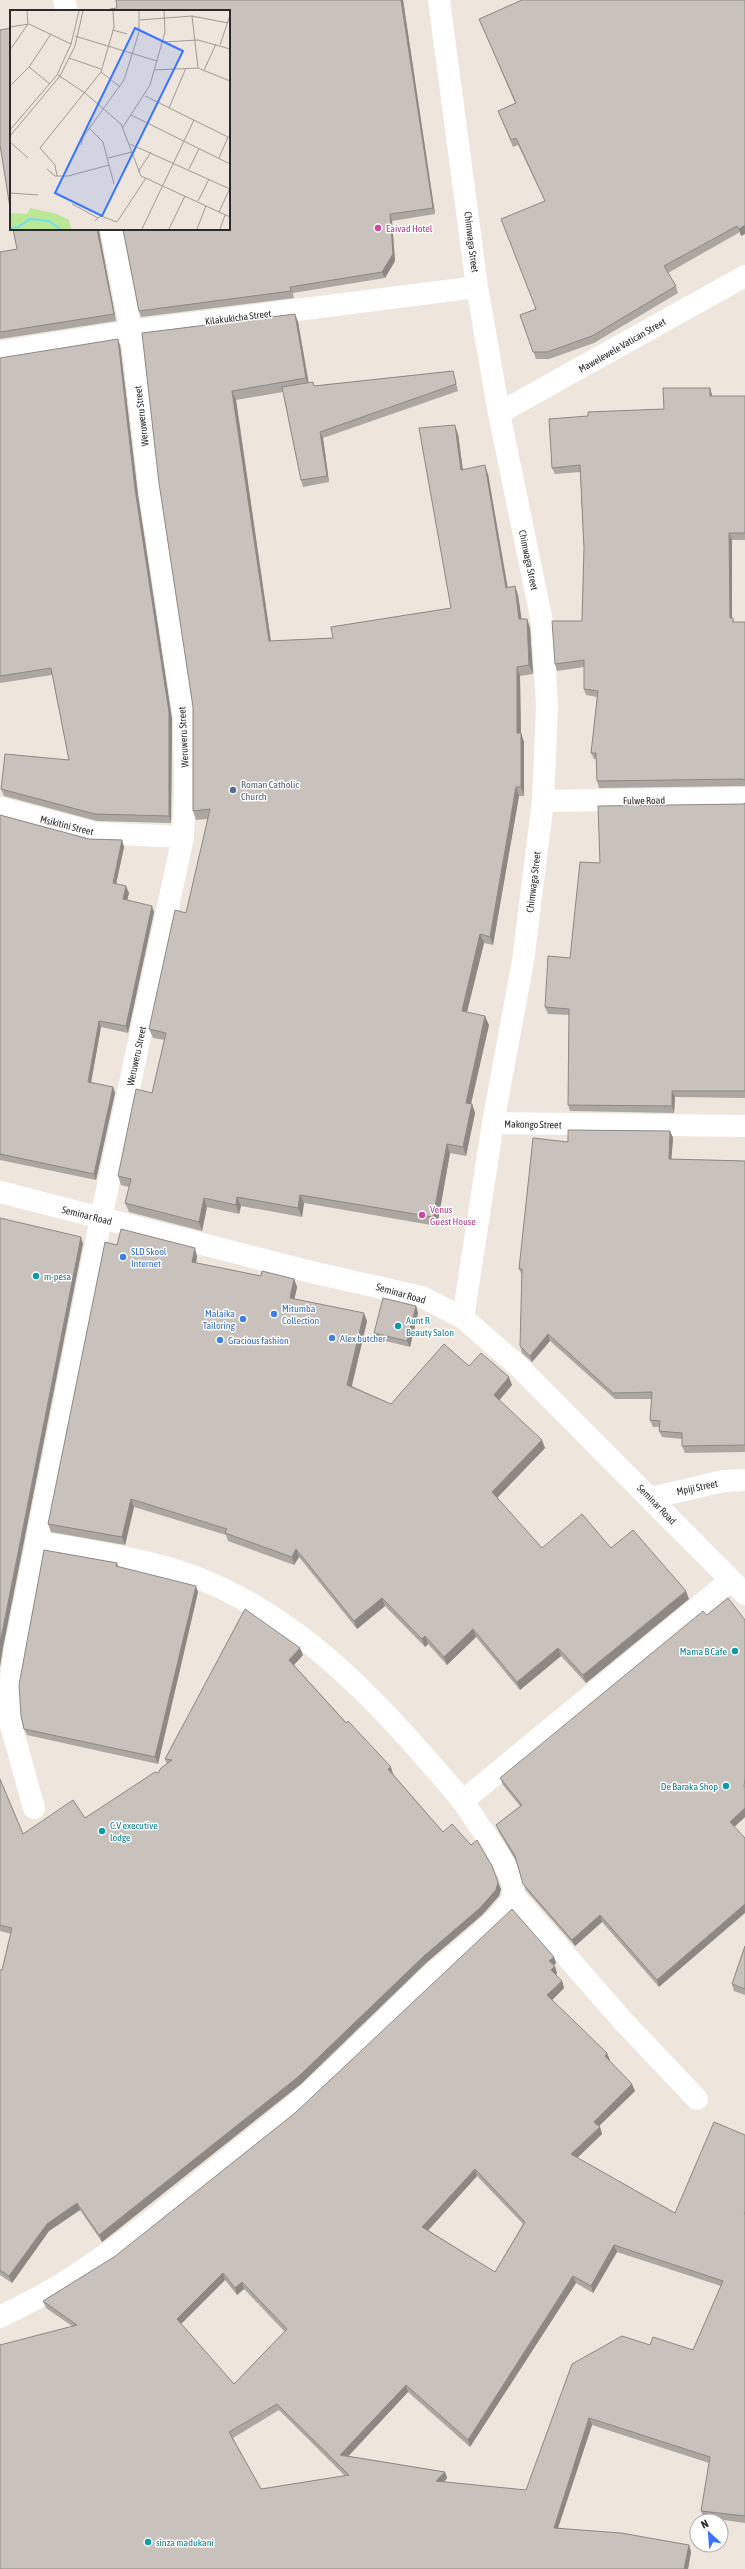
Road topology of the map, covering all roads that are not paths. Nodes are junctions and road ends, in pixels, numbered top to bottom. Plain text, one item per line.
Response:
1 (64, 0) edge
2 (446, 4) edge
3 (67, 10) edge
4 (111, 230) edge
5 (745, 276) edge
6 (477, 287) junction
7 (130, 331) junction
8 (0, 352) edge
9 (499, 414) junction
10 (745, 798) edge
11 (542, 801) junction
12 (0, 808) edge
13 (183, 837) junction
14 (493, 1123) junction
15 (745, 1126) edge
16 (0, 1192) edge
17 (101, 1218) junction
18 (463, 1318) junction
19 (745, 1480) edge
20 (650, 1498) junction
21 (38, 1542) junction
22 (738, 1587) edge
23 (464, 1800) junction
24 (34, 1808) dead end
25 (513, 1895) junction
26 (697, 2099) dead end
27 (0, 2317) edge

1 - 3 street
2 - 6 street, Chimwaga Street
4 - 7 street, Weruweru Street
5 - 9 street, Mawelewele Vatican Street
6 - 7 street, Kilakukicha Street
6 - 9 street, Chimwaga Street
7 - 8 street, Kilakukicha Street
7 - 13 street, Weruweru Street
9 - 11 street, Chimwaga Street
10 - 11 street, Fulwe Road
11 - 14 street, Chimwaga Street
12 - 13 street, Msikitini Street
13 - 17 street, Weruweru Street
14 - 15 street, Makongo Street
14 - 18 street, Makongo Street
16 - 17 street, Seminar Road
17 - 18 street, Seminar Road
17 - 21 street, Weruweru Street
18 - 20 street, Seminar Road
19 - 20 street, Mpiji Street
20 - 22 street, Seminar Road
21 - 23 street
21 - 24 street, Weruweru Street
22 - 23 street
23 - 25 street
25 - 26 street
25 - 27 street

